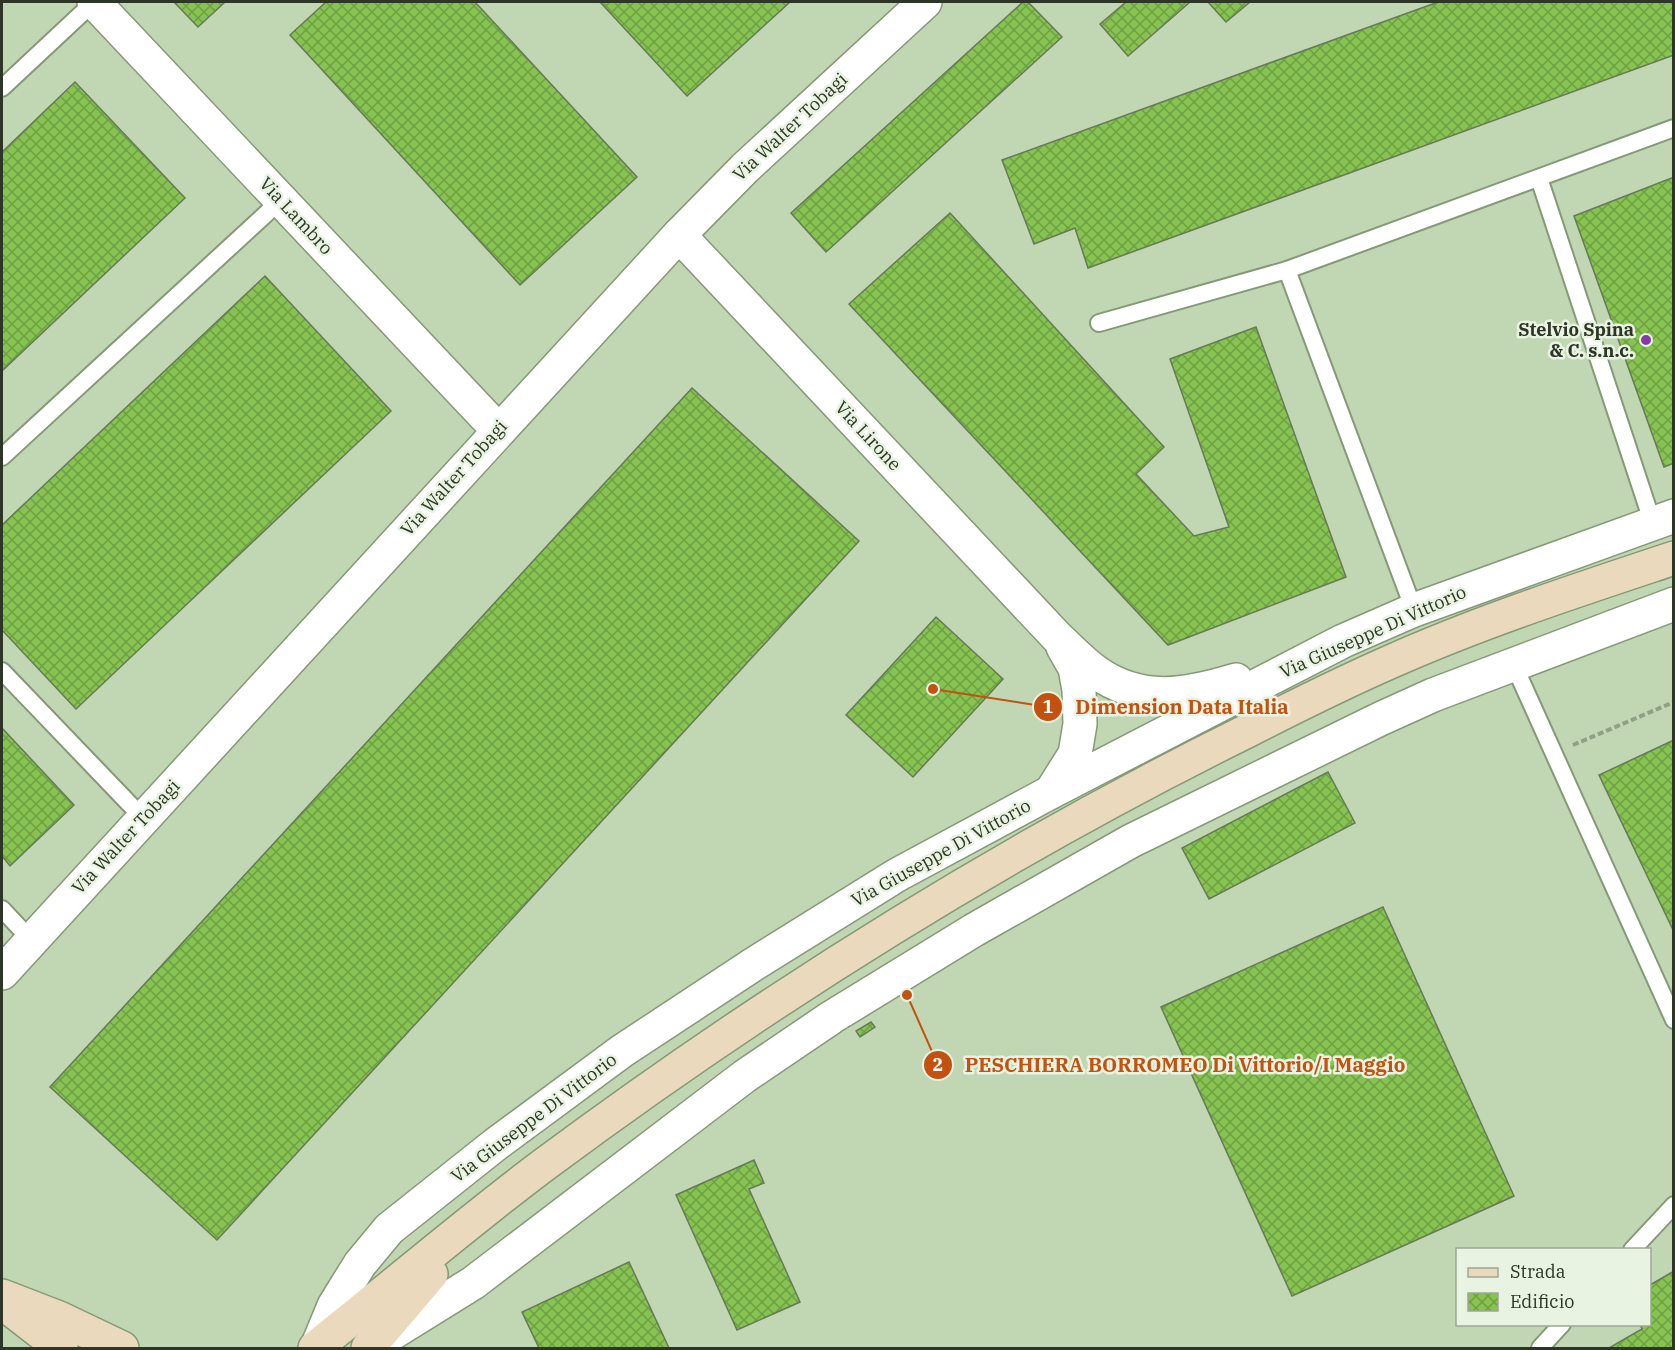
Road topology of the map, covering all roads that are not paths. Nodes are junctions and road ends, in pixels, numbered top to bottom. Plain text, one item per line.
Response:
1 (94, 2) edge
2 (926, 2) edge
3 (2, 88) edge
4 (1674, 128) edge
5 (1539, 178) junction
6 (281, 200) junction
7 (679, 235) junction
8 (1287, 270) junction
9 (1098, 323) dead end
10 (498, 430) junction
11 (2, 457) edge
12 (1663, 520) edge
13 (1674, 558) edge
14 (1674, 604) edge
15 (1414, 610) junction
16 (1058, 638) junction
17 (1305, 660) junction
18 (1513, 663) junction
19 (2, 671) edge
20 (1051, 792) junction
21 (143, 818) junction
22 (2, 909) edge
23 (31, 940) junction
24 (2, 973) edge
25 (1674, 1020) edge
26 (1674, 1205) edge
27 (483, 1213) junction
28 (1634, 1248) edge
29 (2, 1296) edge
30 (2, 1302) edge
31 (1560, 1326) edge
32 (61, 1348) edge
33 (122, 1348) edge
34 (316, 1348) edge
35 (368, 1348) edge
36 (1540, 1348) edge

1 - 3 lane
1 - 6 street, Via Lambro
2 - 7 street, Via Walter Tobagi
4 - 5 lane
5 - 8 lane
5 - 12 lane
6 - 10 street, Via Lambro
6 - 11 lane
7 - 10 street, Via Walter Tobagi
7 - 16 street, Via Lirone
8 - 9 lane
8 - 15 lane
10 - 21 street, Via Walter Tobagi
12 - 15 street, Via Giuseppe Di Vittorio
13 - 27 main road, Via Giuseppe Di Vittorio
14 - 18 street, Via Giuseppe Di Vittorio
15 - 17 street, Via Giuseppe Di Vittorio
16 - 17 street, Via Lirone
16 - 20 street, Via Lirone
17 - 20 street, Via Giuseppe Di Vittorio
18 - 25 lane
18 - 35 street, Via Giuseppe Di Vittorio
19 - 21 lane
20 - 34 street, Via Giuseppe Di Vittorio
21 - 23 street, Via Walter Tobagi
22 - 23 lane
23 - 24 street, Via Walter Tobagi
26 - 28 lane
27 - 34 main road, Via Giuseppe Di Vittorio
27 - 35 main road, Via Giuseppe Di Vittorio
29 - 33 main road
30 - 32 main road
31 - 36 lane

